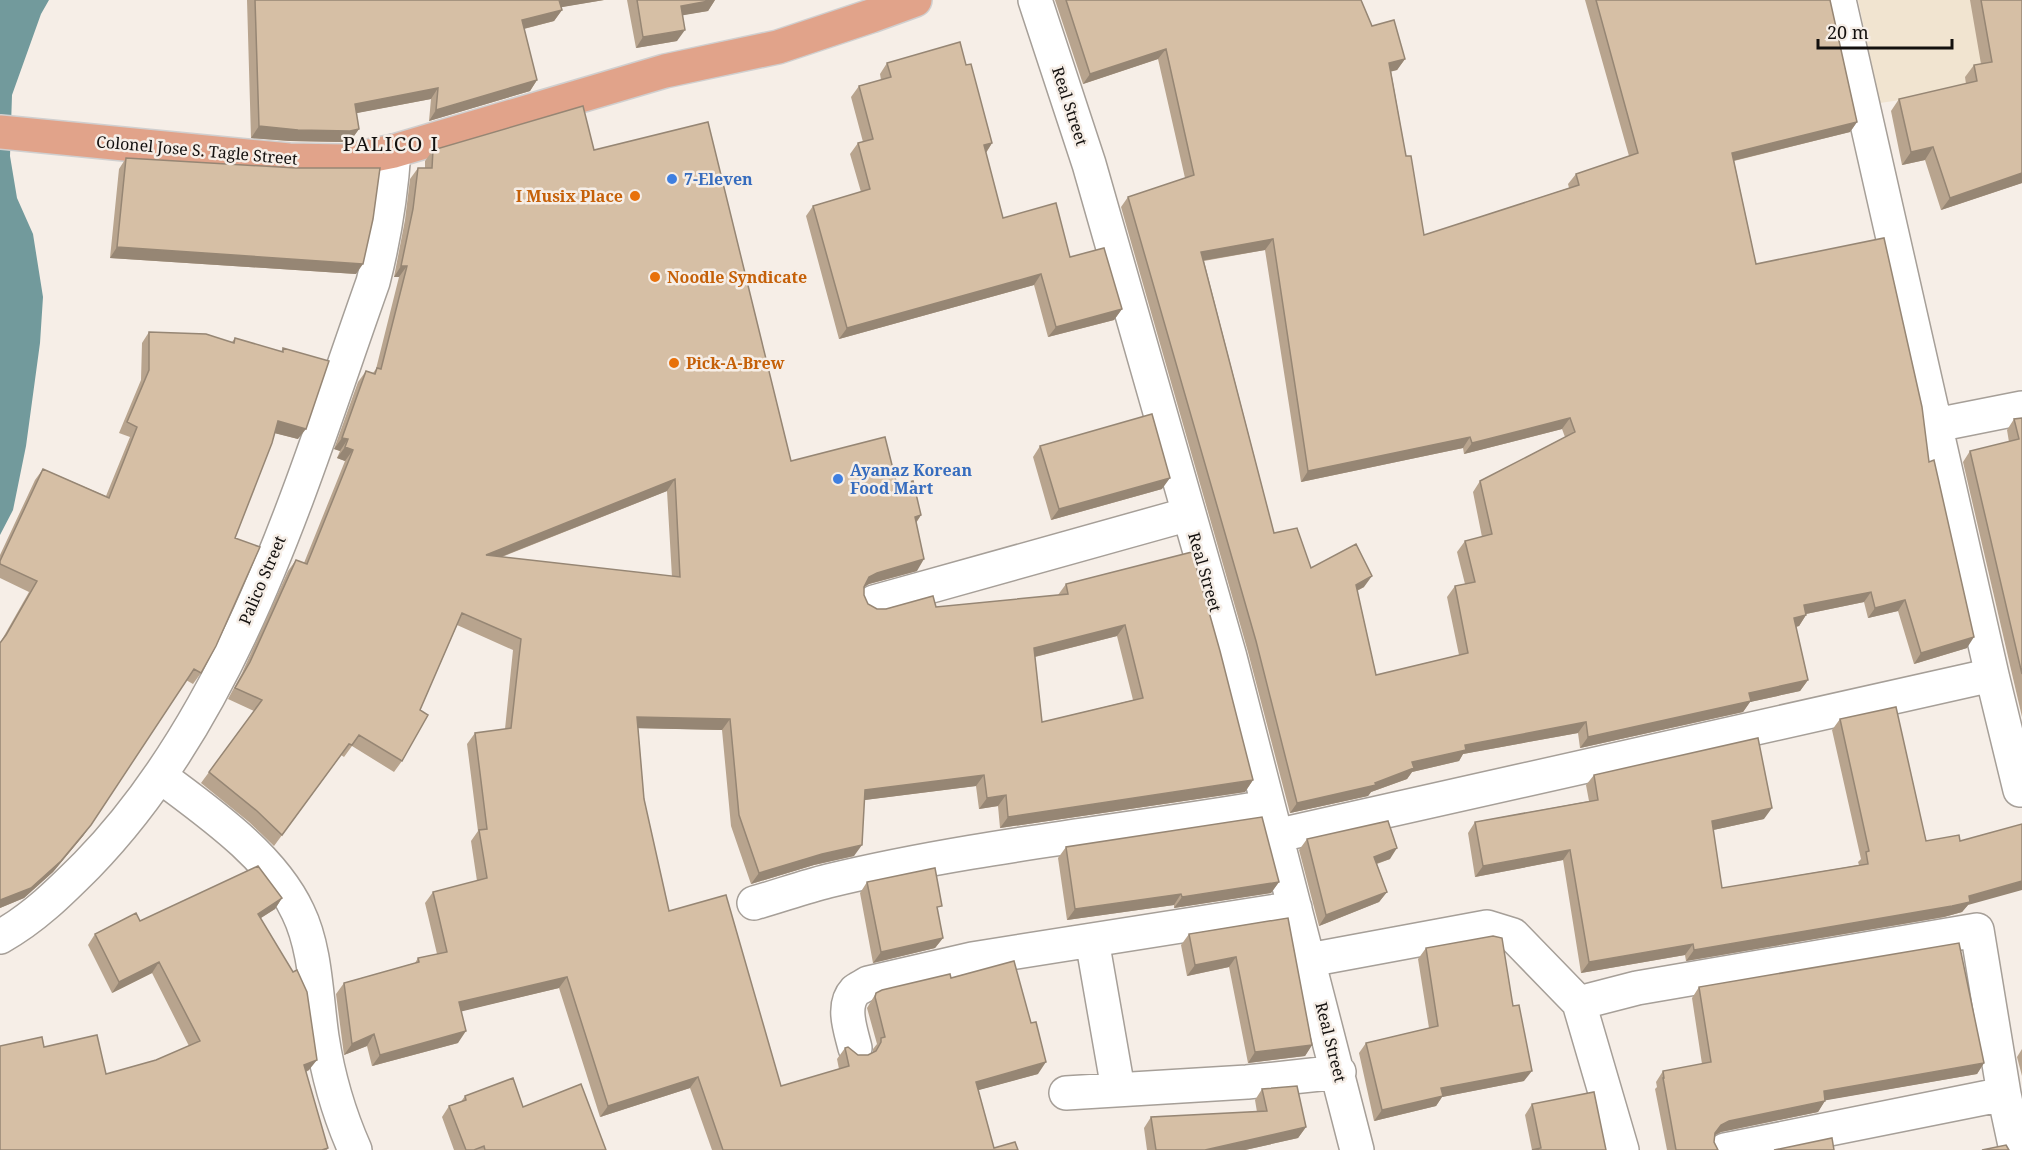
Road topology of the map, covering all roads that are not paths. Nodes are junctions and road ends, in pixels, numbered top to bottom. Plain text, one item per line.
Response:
1 (915, 0) edge
2 (1035, 0) edge
3 (1839, 0) edge
4 (0, 132) edge
5 (394, 151) junction
6 (2022, 408) edge
7 (1936, 425) junction
8 (1189, 514) junction
9 (874, 602) dead end
10 (1992, 675) junction
11 (160, 776) junction
12 (2020, 790) dead end
13 (1271, 822) junction
14 (754, 903) dead end
15 (1295, 908) junction
16 (0, 937) edge
17 (1092, 940) junction
18 (1310, 960) junction
19 (1579, 1003) junction
20 (855, 1048) dead end
21 (1339, 1072) junction
22 (1118, 1089) junction
23 (1066, 1093) dead end
24 (2004, 1094) junction
25 (355, 1150) edge
26 (1357, 1150) edge
27 (1622, 1150) edge
28 (1725, 1150) edge
29 (2016, 1150) edge

1 - 5 main road, Colonel Jose S. Tagle Street
2 - 8 street, Real Street
3 - 7 street
4 - 5 main road, Colonel Jose S. Tagle Street
5 - 11 street, Palico Street
6 - 7 street
7 - 10 street
8 - 9 street
8 - 13 street, Real Street
10 - 12 street
10 - 13 street
11 - 16 street, Palico Street
11 - 25 street
13 - 14 street
13 - 15 street, Real Street
15 - 17 street
15 - 18 street, Real Street
17 - 20 street
17 - 22 street
18 - 19 street
18 - 21 street, Real Street
19 - 24 street
19 - 27 street
21 - 22 street
21 - 26 street, Real Street
22 - 23 street
24 - 28 street
24 - 29 street

